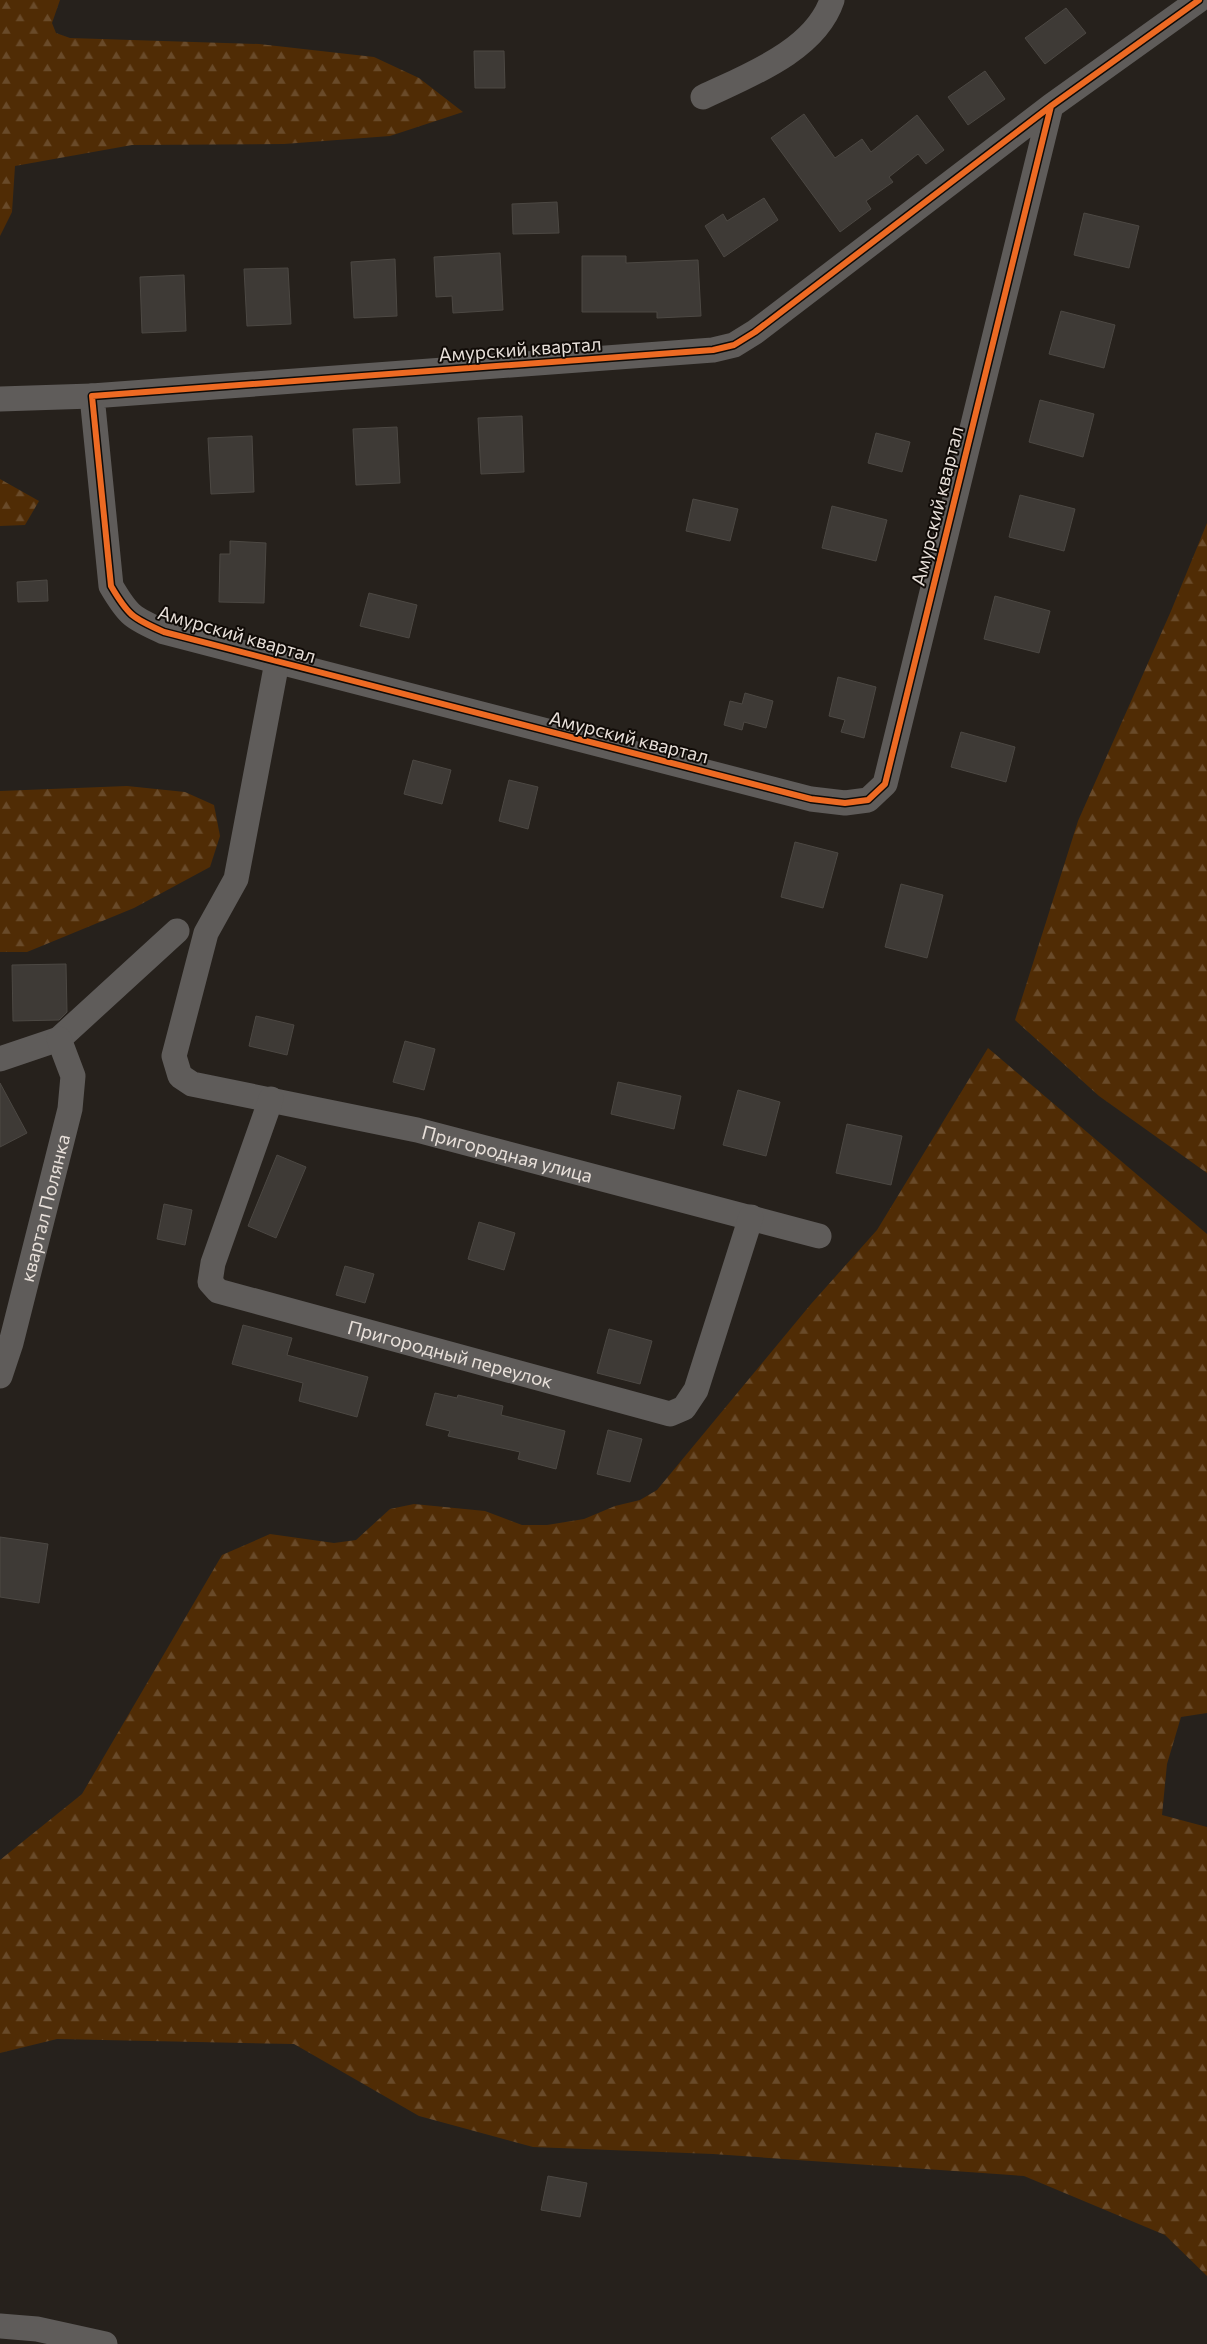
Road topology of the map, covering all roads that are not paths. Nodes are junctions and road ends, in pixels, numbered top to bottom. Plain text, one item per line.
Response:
1 (832, 0) edge
2 (1199, 0) edge
3 (702, 97) dead end
4 (1050, 106) junction
5 (92, 396) junction
6 (0, 399) edge
7 (277, 662) junction
8 (177, 931) dead end
9 (59, 1039) junction
10 (0, 1059) edge
11 (271, 1099) junction
12 (750, 1218) junction
13 (819, 1236) dead end
14 (0, 1376) edge
15 (0, 2326) edge
16 (105, 2344) edge

1 - 3 street
2 - 4 street
4 - 5 street, Амурский квартал
4 - 7 street, Амурский квартал
5 - 6 street
5 - 7 street, Амурский квартал
7 - 11 street, Пригородная улица
8 - 9 street
9 - 10 street
9 - 14 street, квартал Полянка
11 - 12 street, Пригородная улица
11 - 12 street, Пригородный переулок
12 - 13 street, Пригородная улица
15 - 16 street

